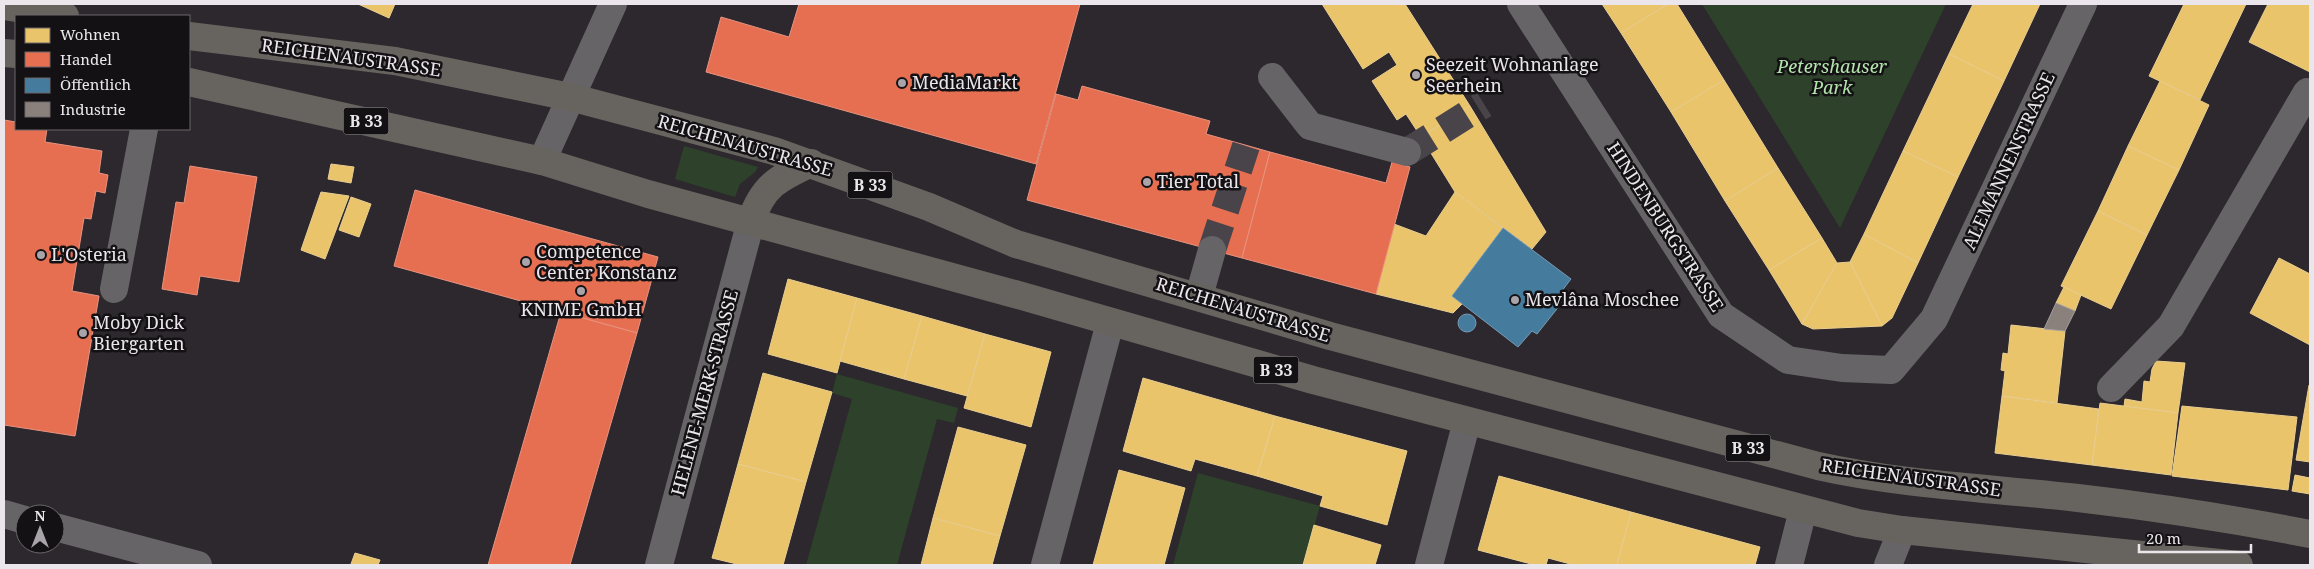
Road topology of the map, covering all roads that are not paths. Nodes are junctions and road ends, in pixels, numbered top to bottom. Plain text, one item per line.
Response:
1 (612, 4) edge
2 (1521, 4) edge
3 (2083, 4) edge
4 (4, 6) edge
5 (59, 15) edge
6 (190, 36) edge
7 (1272, 77) dead end
8 (190, 82) edge
9 (2309, 93) edge
10 (570, 98) junction
11 (144, 130) edge
12 (1407, 152) dead end
13 (542, 161) junction
14 (811, 163) junction
15 (751, 221) junction
16 (1212, 250) tunnel mouth
17 (114, 289) dead end
18 (1199, 296) junction
19 (1934, 319) joint
20 (1110, 323) junction
21 (2112, 388) dead end
22 (1467, 421) junction
23 (1803, 510) junction
24 (1902, 530) junction
25 (65, 531) edge
26 (2310, 534) edge
27 (198, 565) edge
28 (659, 565) edge
29 (1046, 565) edge
30 (1429, 565) edge
31 (1789, 565) edge
32 (1888, 565) edge
33 (2238, 565) edge

1 - 10 street
2 - 19 street, HINDENBURGSTRASSE
3 - 19 street, ALEMANNENSTRASSE
4 - 5 main road
6 - 10 main road, REICHENAUSTRASSE / B 33
7 - 12 street
8 - 13 main road, B 33
9 - 21 street
10 - 13 street
10 - 14 main road, REICHENAUSTRASSE / B 33
11 - 17 street
13 - 15 main road, B 33
14 - 15 main road
14 - 18 main road, REICHENAUSTRASSE / B 33
15 - 20 main road, B 33
15 - 28 street, HELENE-MERK-STRASSE
16 - 18 street
18 - 26 main road, REICHENAUSTRASSE / B 33
20 - 22 main road, B 33
20 - 29 street
22 - 23 main road, B 33
22 - 30 street
23 - 24 main road, B 33
23 - 31 street
24 - 32 street
24 - 33 main road, B 33
25 - 27 street

